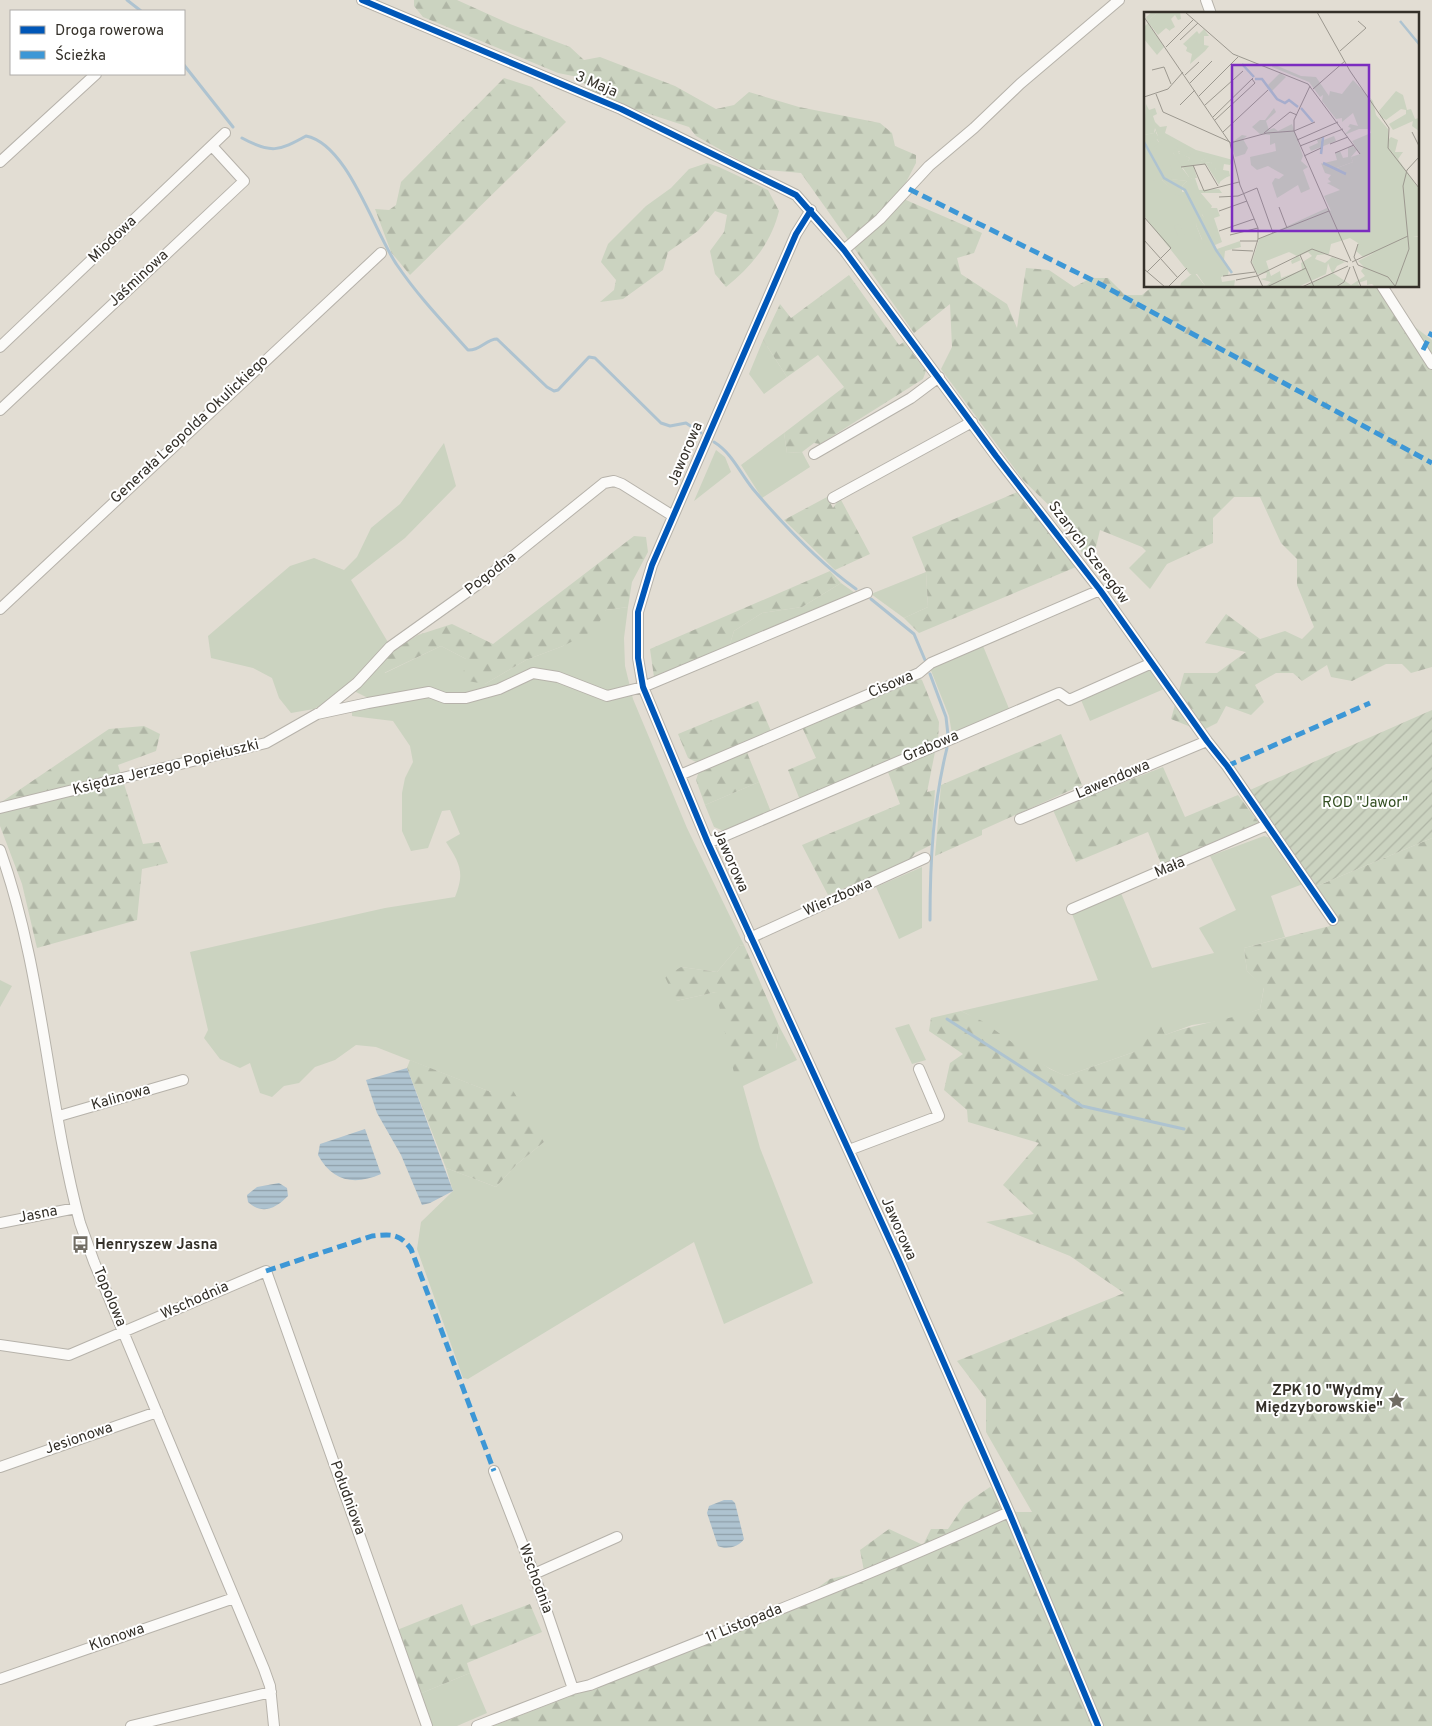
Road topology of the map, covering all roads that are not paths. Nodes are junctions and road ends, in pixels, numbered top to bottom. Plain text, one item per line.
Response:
1 (362, 0) edge
2 (1119, 0) edge
3 (1206, 0) edge
4 (1211, 12) edge
5 (95, 75) edge
6 (225, 133) dead end
7 (212, 146) junction
8 (0, 162) edge
9 (811, 210) junction
10 (844, 250) junction
11 (381, 253) dead end
12 (1383, 288) edge
13 (0, 347) edge
14 (1432, 364) edge
15 (939, 377) junction
16 (0, 410) edge
17 (972, 422) junction
18 (814, 454) dead end
19 (833, 498) dead end
20 (673, 516) junction
21 (1100, 590) junction
22 (867, 593) dead end
23 (0, 609) edge
24 (1152, 663) junction
25 (643, 687) junction
26 (317, 714) junction
27 (1207, 741) junction
28 (680, 775) junction
29 (0, 808) edge
30 (1020, 819) dead end
31 (1267, 825) junction
32 (708, 843) junction
33 (0, 850) edge
34 (925, 858) dead end
35 (1072, 910) dead end
36 (1333, 920) dead end
37 (750, 938) junction
38 (919, 1069) dead end
39 (183, 1080) dead end
40 (59, 1116) junction
41 (849, 1150) junction
42 (76, 1208) junction
43 (0, 1223) edge
44 (266, 1271) joint
45 (125, 1333) junction
46 (0, 1344) edge
47 (158, 1412) junction
48 (0, 1467) edge
49 (494, 1471) dead end
50 (1009, 1512) junction
51 (617, 1537) dead end
52 (534, 1574) junction
53 (234, 1598) junction
54 (0, 1679) edge
55 (573, 1689) junction
56 (271, 1692) junction
57 (130, 1726) edge
58 (274, 1726) edge
59 (427, 1726) edge
60 (476, 1726) edge
61 (1098, 1726) edge

1 - 9 street, 3 Maja
2 - 10 street
3 - 4 street
5 - 8 street
6 - 7 street, Miodowa
7 - 13 street, Miodowa
7 - 16 street, Jaśminowa
9 - 10 street, Szarych Szeregów
9 - 20 street, Jaworowa
10 - 15 street, Szarych Szeregów
11 - 23 street, Generała Leopolda Okulickiego
12 - 14 street
15 - 17 street, Szarych Szeregów
15 - 18 street
17 - 19 street
17 - 21 street, Szarych Szeregów
20 - 25 street, Jaworowa
20 - 26 street, Pogodna
21 - 24 street, Szarych Szeregów
21 - 28 street, Cisowa
22 - 25 street, Księdza Jerzego Popiełuszki
24 - 27 street, Szarych Szeregów
24 - 32 street, Grabowa
25 - 26 street, Księdza Jerzego Popiełuszki
25 - 28 street, Jaworowa
26 - 29 street, Księdza Jerzego Popiełuszki
27 - 30 street, Lawendowa
27 - 31 street, Szarych Szeregów
28 - 32 street, Jaworowa
31 - 35 street, Mała
31 - 36 street, Szarych Szeregów
32 - 37 street, Jaworowa
33 - 40 street, Topolowa
34 - 37 street, Wierzbowa
37 - 41 street, Jaworowa
38 - 41 street
39 - 40 street, Kalinowa
40 - 42 street, Topolowa
41 - 50 street, Jaworowa
42 - 43 street, Jasna
42 - 45 street, Topolowa
44 - 45 street, Wschodnia
44 - 59 street, Południowa
45 - 46 street, Wschodnia
45 - 47 street, Topolowa
47 - 48 street, Jesionowa
47 - 53 street, Topolowa
49 - 52 street, Wschodnia
50 - 55 street, 11 Listopada
50 - 61 street, Jaworowa
51 - 52 street
52 - 55 street, Wschodnia
53 - 54 street, Klonowa
53 - 56 street, Topolowa
55 - 60 street, 11 Listopada
56 - 57 street
56 - 58 street, Topolowa

